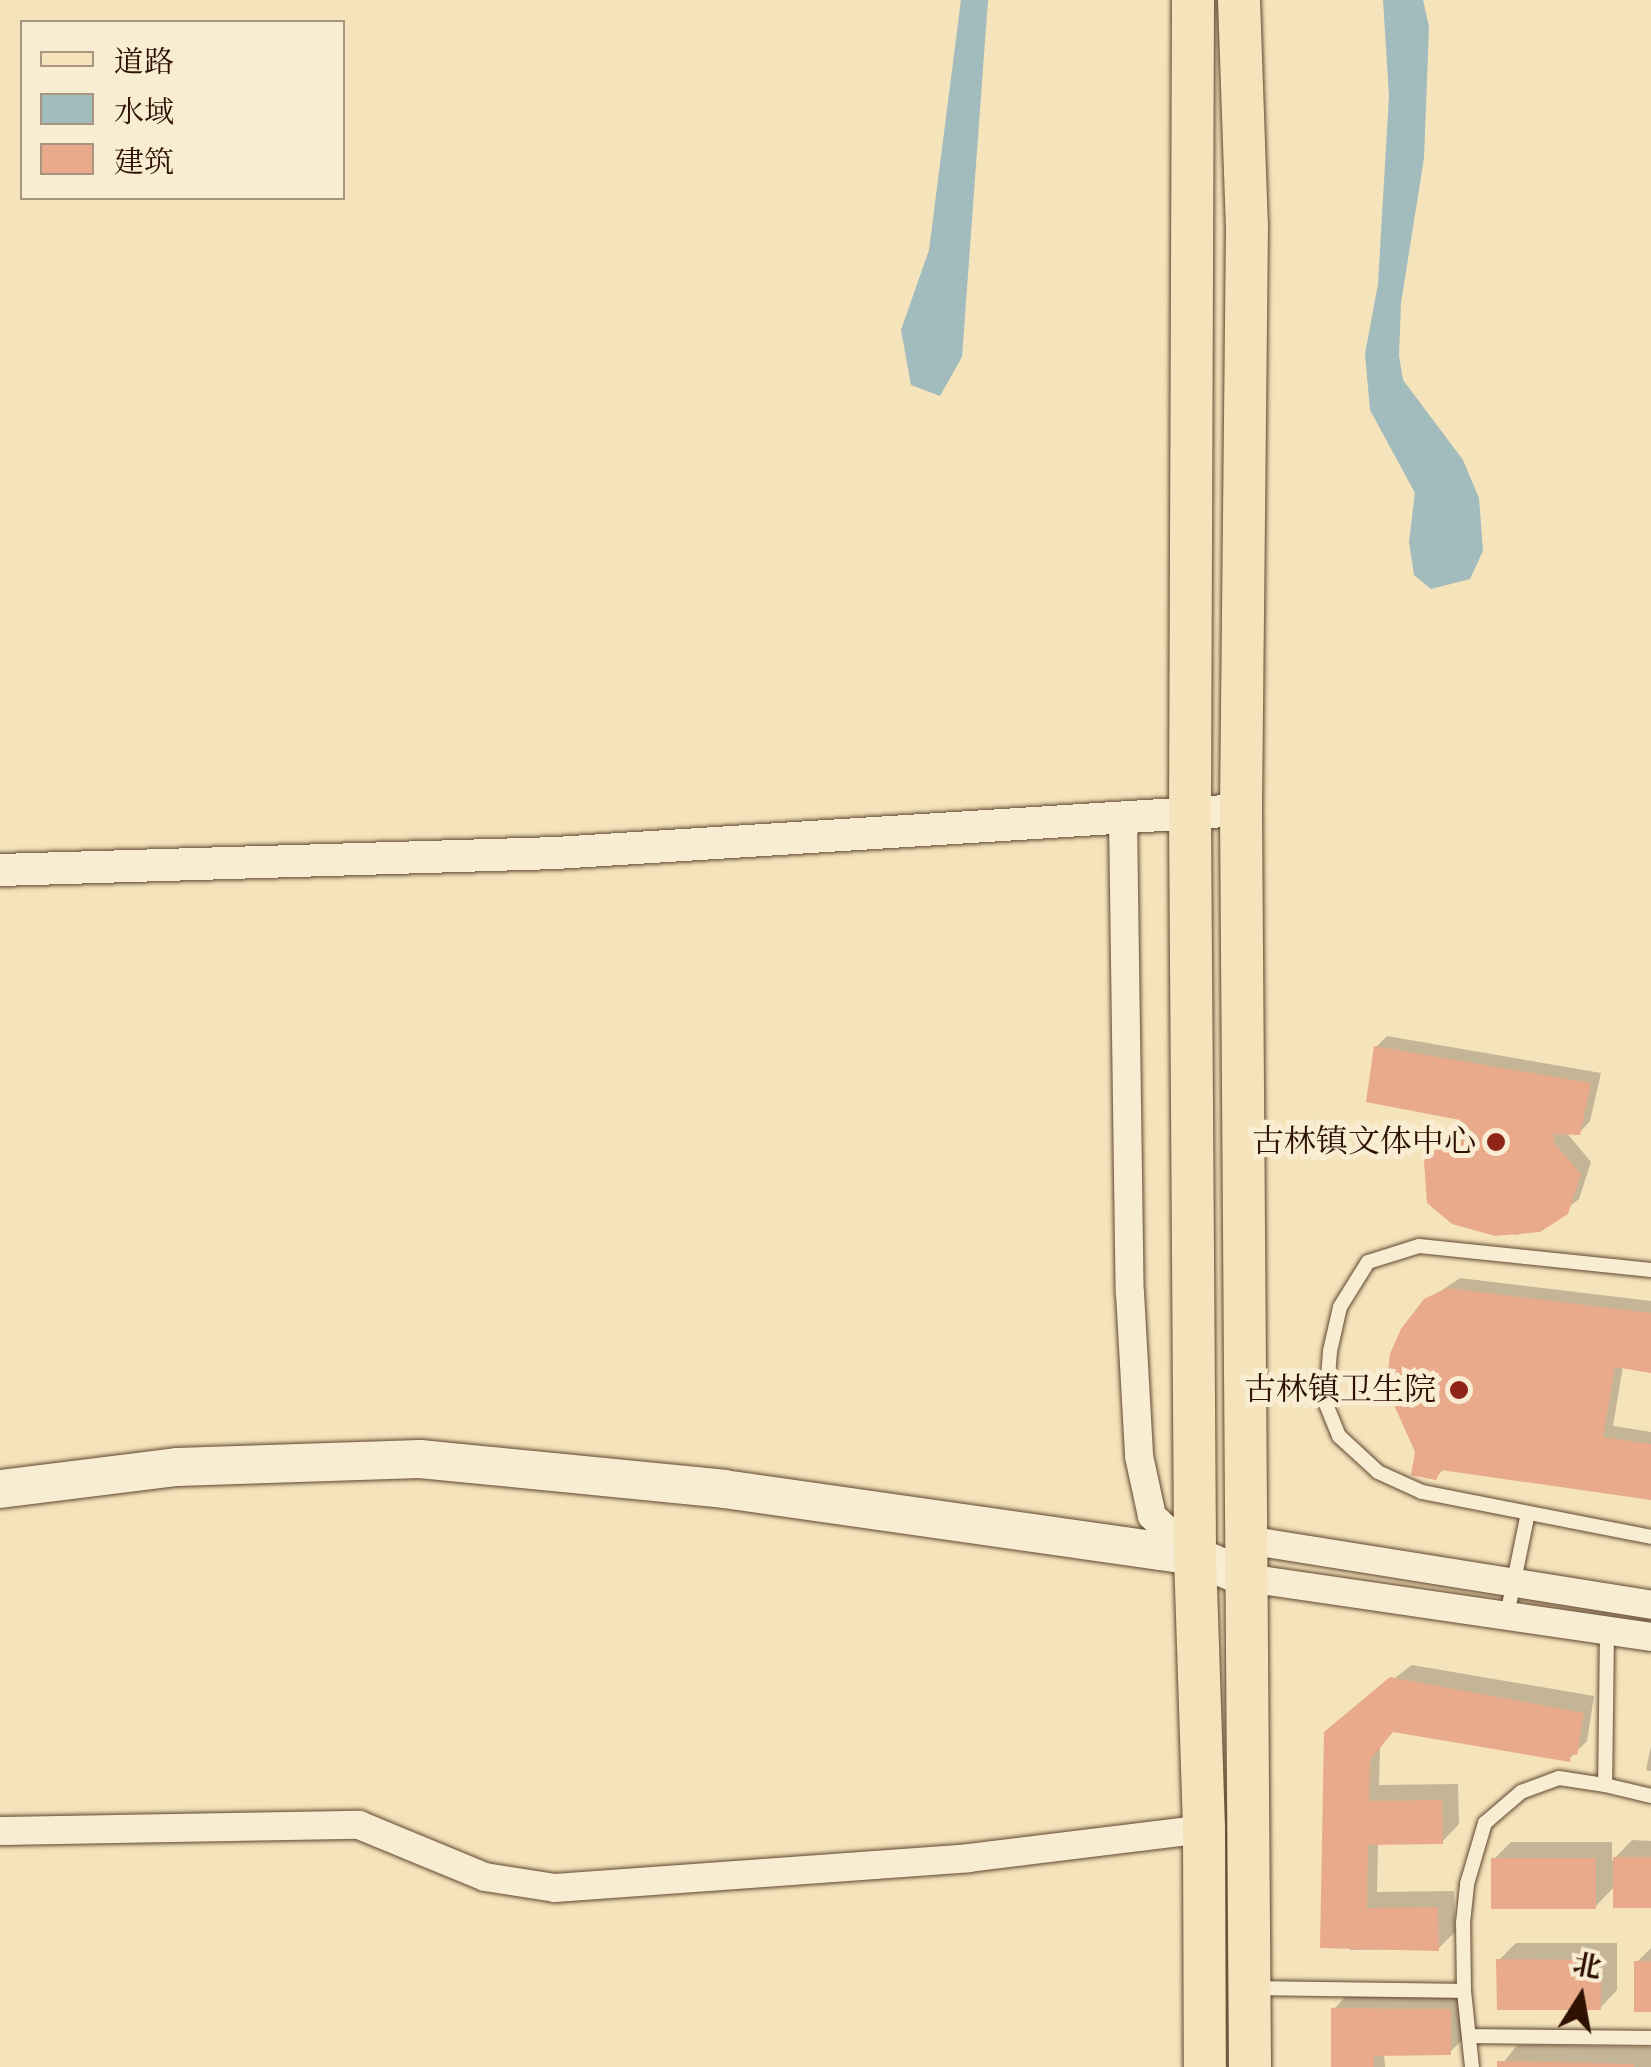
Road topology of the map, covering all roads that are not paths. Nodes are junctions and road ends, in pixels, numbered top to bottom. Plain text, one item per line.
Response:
1 (1192, 0) edge
2 (1239, 0) edge
3 (1241, 810) junction
4 (1190, 813) junction
5 (1123, 817) junction
6 (0, 870) edge
7 (1651, 1270) edge
8 (0, 1489) edge
9 (1528, 1513) junction
10 (1651, 1537) edge
11 (1195, 1556) junction
12 (1247, 1559) junction
13 (1513, 1583) junction
14 (1651, 1605) edge
15 (1507, 1615) junction
16 (1607, 1630) junction
17 (1651, 1637) edge
18 (1605, 1785) junction
19 (1651, 1796) edge
20 (1204, 1829) junction
21 (0, 1831) edge
22 (1250, 1988) junction
23 (1464, 1991) junction
24 (1468, 2036) junction
25 (1651, 2038) edge
26 (1205, 2067) edge
27 (1250, 2067) edge
28 (1472, 2067) edge

1 - 4 main road
2 - 3 main road
3 - 4 street
3 - 12 main road
4 - 5 street
4 - 11 main road
5 - 6 street
5 - 11 street
7 - 9 lane
8 - 11 main road
9 - 10 lane
9 - 13 lane
11 - 12 main road
11 - 20 main road
12 - 13 street
12 - 15 street
12 - 22 main road
13 - 14 street
13 - 15 lane
15 - 16 street
16 - 17 street
16 - 18 lane
18 - 19 lane
18 - 23 lane
20 - 21 street
20 - 26 main road
22 - 23 lane
22 - 27 main road
23 - 24 lane
24 - 25 lane
24 - 28 lane

